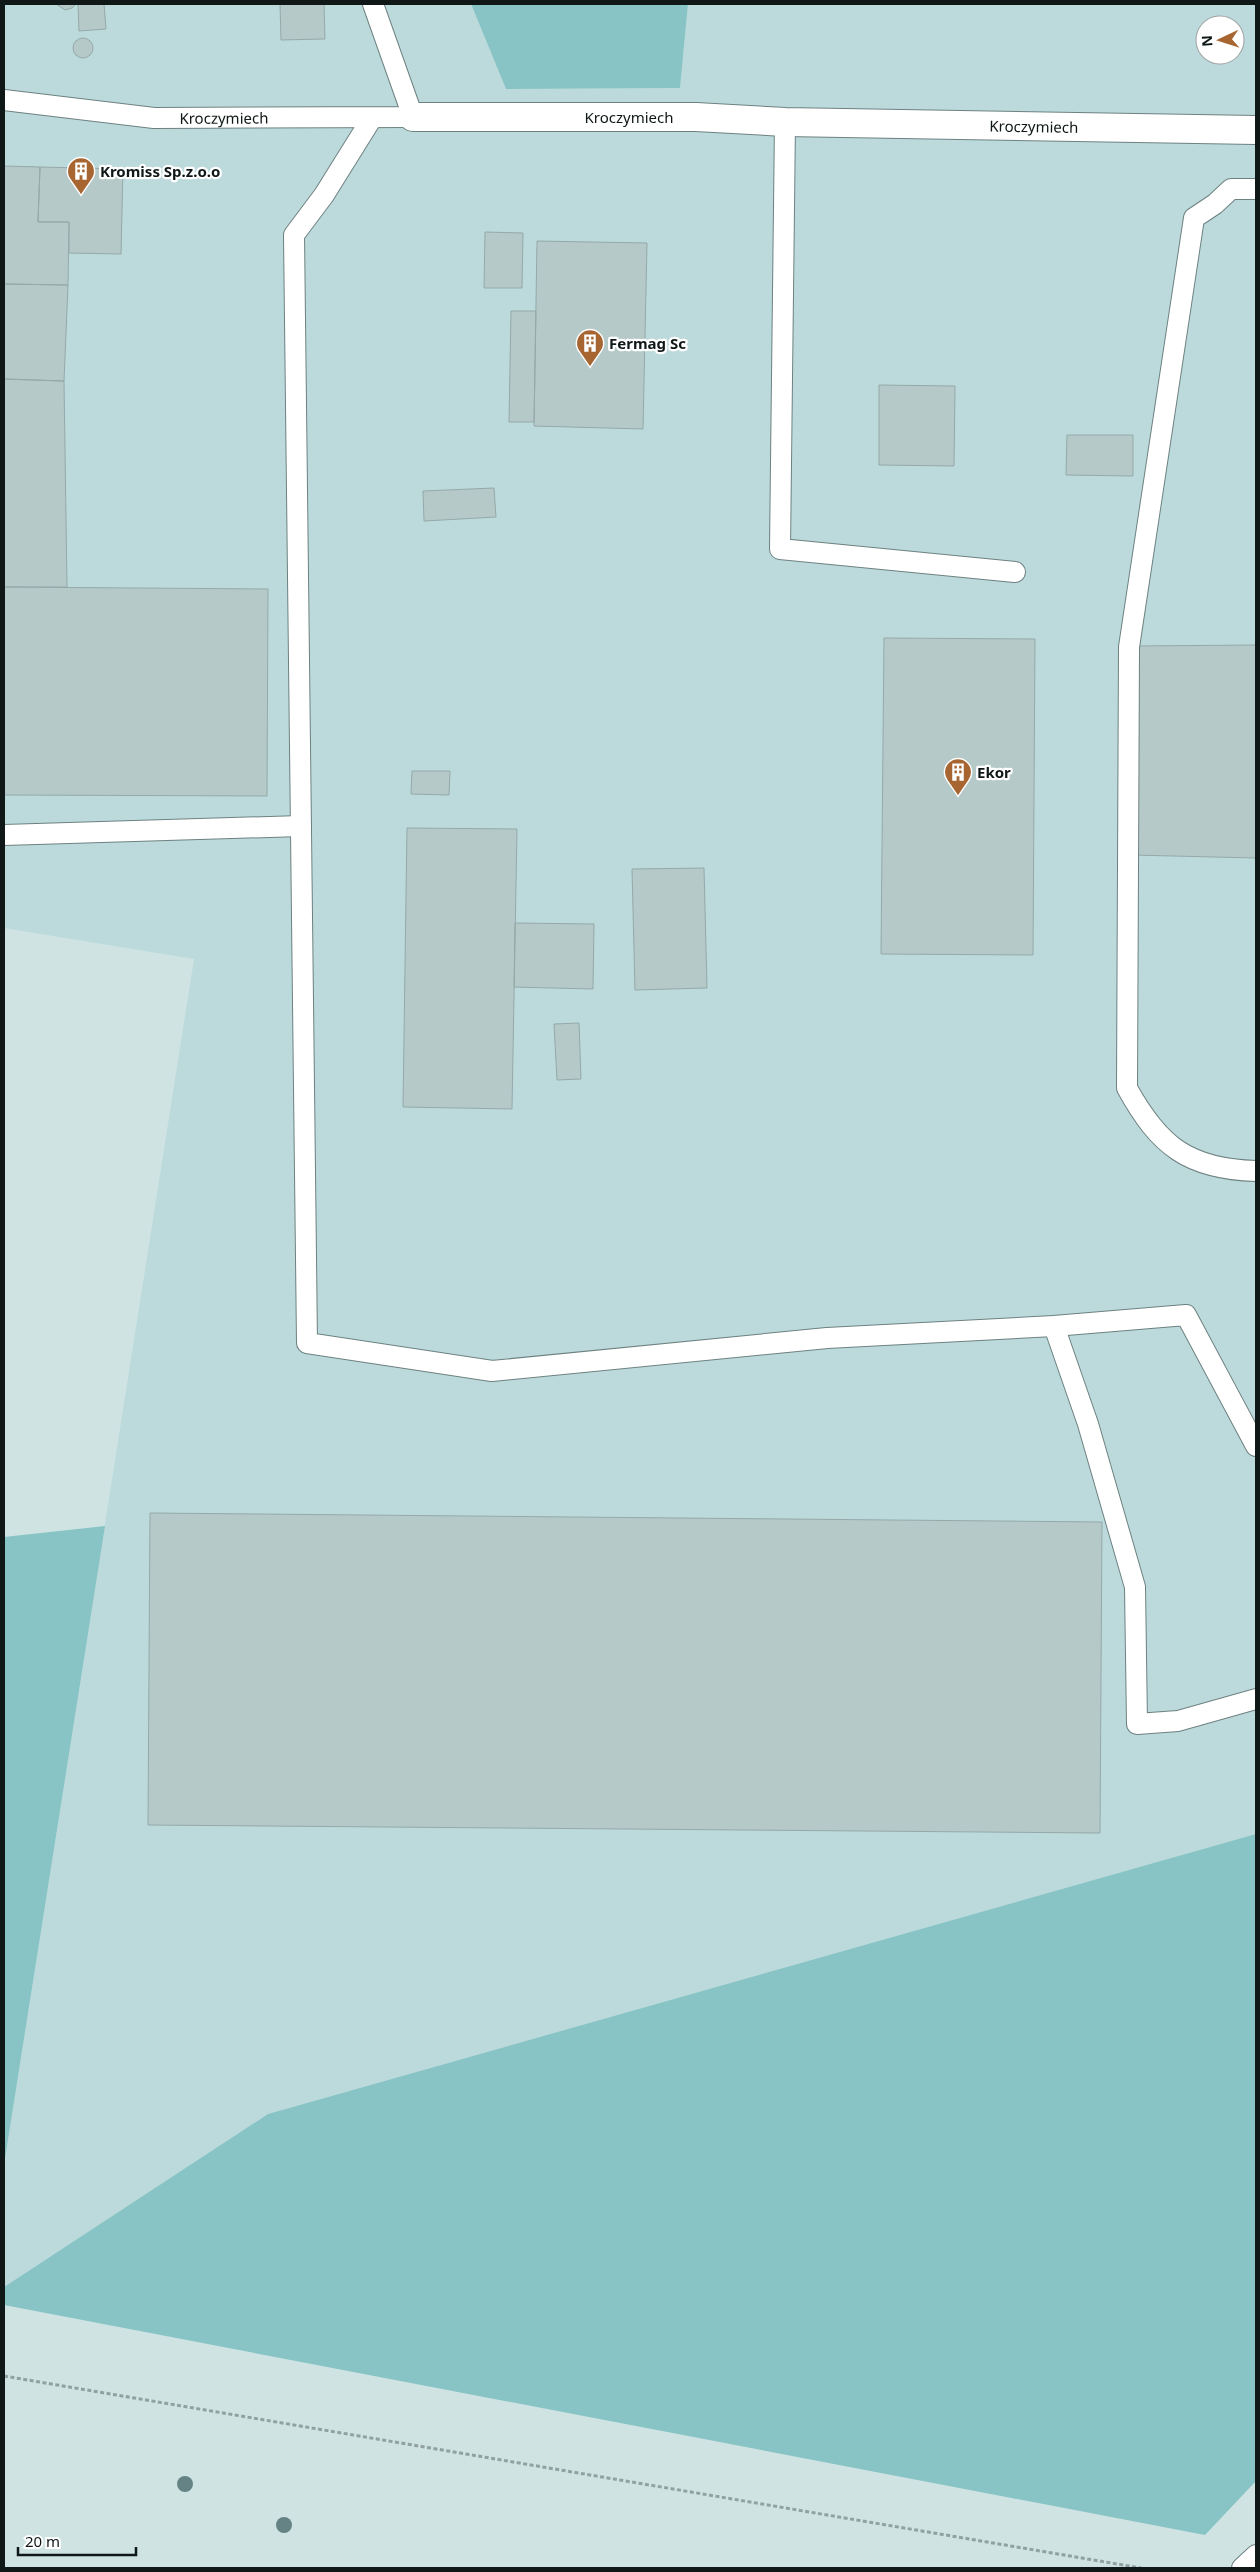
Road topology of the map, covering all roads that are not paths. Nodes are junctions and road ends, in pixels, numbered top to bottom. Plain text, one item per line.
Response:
1 (373, 4) edge
2 (4, 100) edge
3 (413, 117) junction
4 (372, 118) junction
5 (785, 122) junction
6 (1256, 130) edge
7 (1256, 189) edge
8 (1015, 572) dead end
9 (301, 826) junction
10 (4, 835) edge
11 (1256, 1170) edge
12 (1054, 1326) junction
13 (1256, 1446) edge
14 (1256, 1699) edge
15 (1256, 2555) edge
16 (1242, 2568) edge

1 - 3 lane
2 - 4 lane, Kroczymiech
3 - 4 lane, Kroczymiech
3 - 5 street, Kroczymiech
4 - 9 lane
5 - 6 street, Kroczymiech
5 - 8 lane
7 - 11 lane
9 - 10 lane
9 - 12 lane
12 - 13 lane
12 - 14 lane
15 - 16 lane

